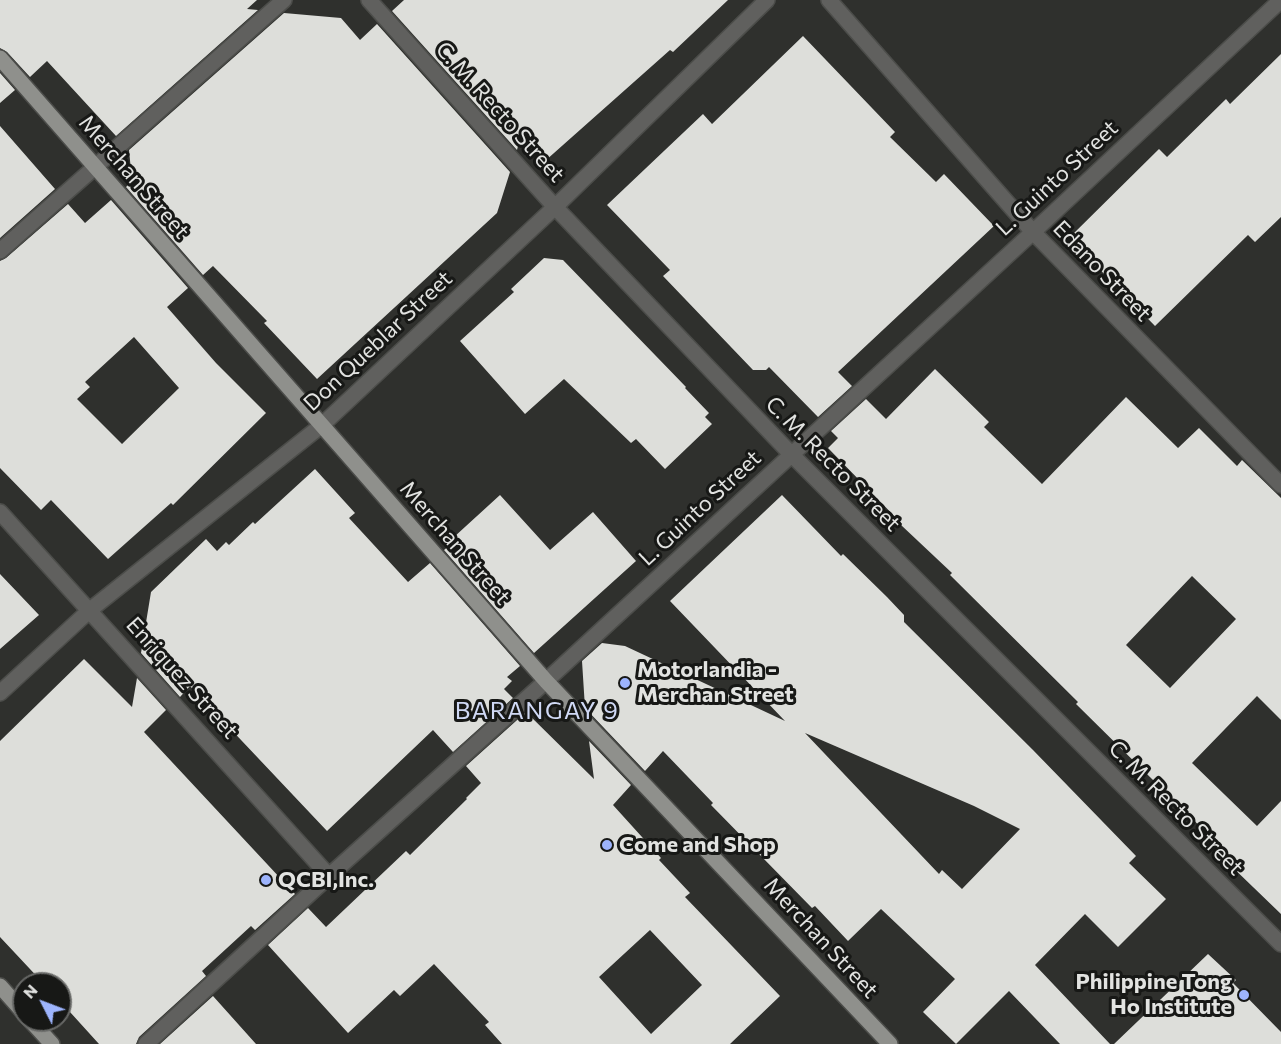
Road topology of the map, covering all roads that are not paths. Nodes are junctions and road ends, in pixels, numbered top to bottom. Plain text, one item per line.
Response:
1 (284, 0) edge
2 (369, 0) edge
3 (767, 0) edge
4 (829, 0) edge
5 (1281, 0) edge
6 (0, 58) edge
7 (95, 166) junction
8 (555, 207) junction
9 (1033, 232) junction
10 (0, 251) edge
11 (322, 425) junction
12 (791, 454) junction
13 (1281, 485) edge
14 (0, 512) edge
15 (90, 610) junction
16 (546, 681) junction
17 (0, 693) edge
18 (329, 876) junction
19 (1281, 944) edge
20 (0, 986) edge
21 (12, 1000) edge
22 (41, 1032) edge
23 (52, 1044) edge
24 (146, 1044) edge
25 (890, 1044) edge

1 - 7 street
2 - 8 street, C. M. Recto Street
3 - 8 street, Don Queblar Street
4 - 9 street, Edano Street
5 - 9 street, L. Guinto Street
6 - 7 main road, Merchan Street
7 - 10 street
7 - 11 main road, Merchan Street
8 - 11 street, Don Queblar Street
8 - 12 street, C. M. Recto Street
9 - 12 street, L. Guinto Street
9 - 13 street, Edano Street
11 - 15 street, Don Queblar Street
11 - 16 main road, Merchan Street
12 - 16 street, L. Guinto Street
12 - 19 street, C. M. Recto Street
14 - 15 street, Enriquez Street
15 - 17 street, Don Queblar Street
15 - 18 street, Enriquez Street
16 - 18 street, L. Guinto Street
16 - 25 main road, Merchan Street
18 - 24 street, L. Guinto Street
20 - 21 main road
22 - 23 main road

